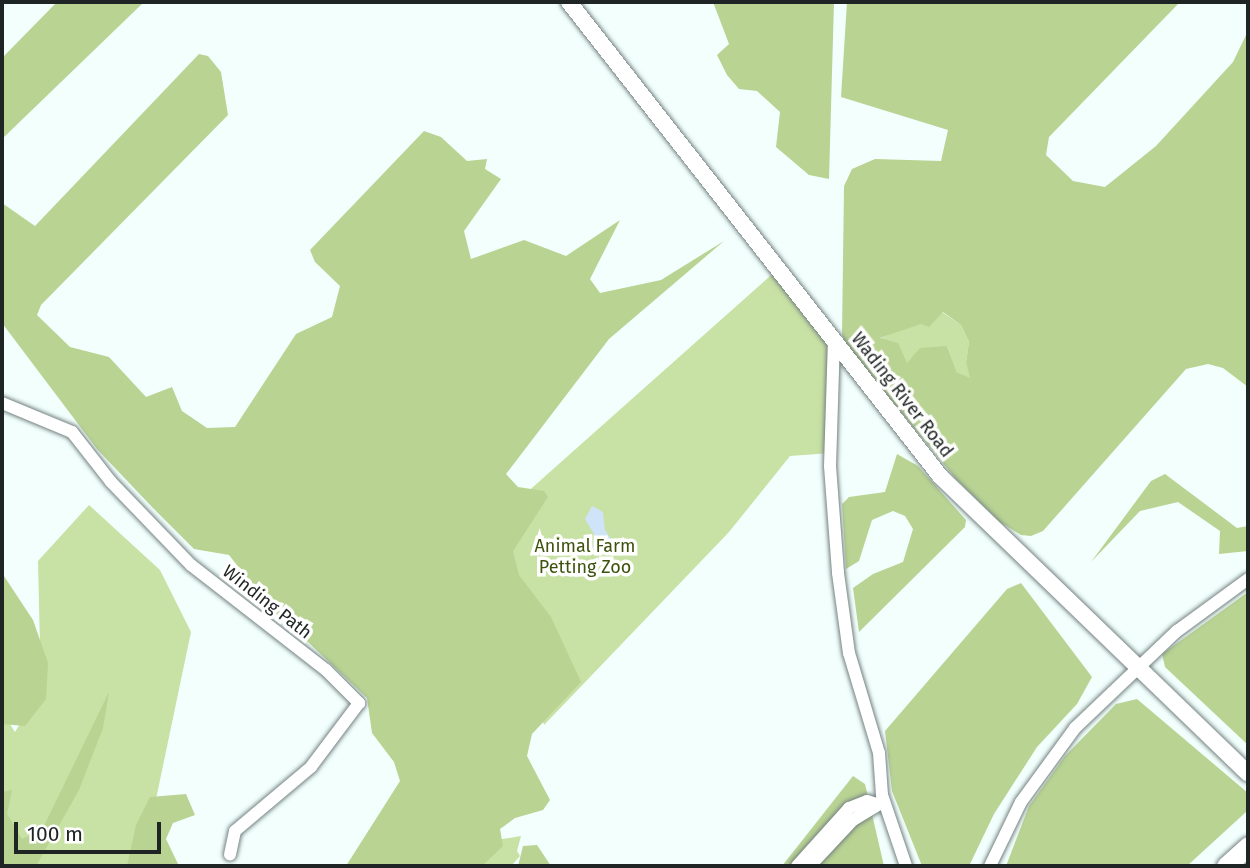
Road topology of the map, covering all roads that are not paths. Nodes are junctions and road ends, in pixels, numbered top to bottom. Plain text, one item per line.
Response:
1 (569, 2) edge
2 (834, 340) junction
3 (2, 403) edge
4 (1248, 579) edge
5 (1136, 669) junction
6 (1248, 773) edge
7 (880, 803) junction
8 (822, 846) junction
9 (1248, 846) edge
10 (230, 854) dead end
11 (797, 866) edge
12 (810, 866) edge
13 (906, 866) edge
14 (990, 866) edge
15 (1226, 866) edge

1 - 2 main road, Wading River Road
2 - 5 main road, Wading River Road
2 - 7 street
3 - 10 street, Winding Path
4 - 5 street
5 - 6 main road, Wading River Road
5 - 14 street
7 - 8 street
7 - 13 street
8 - 11 street
8 - 12 street
9 - 15 highway

